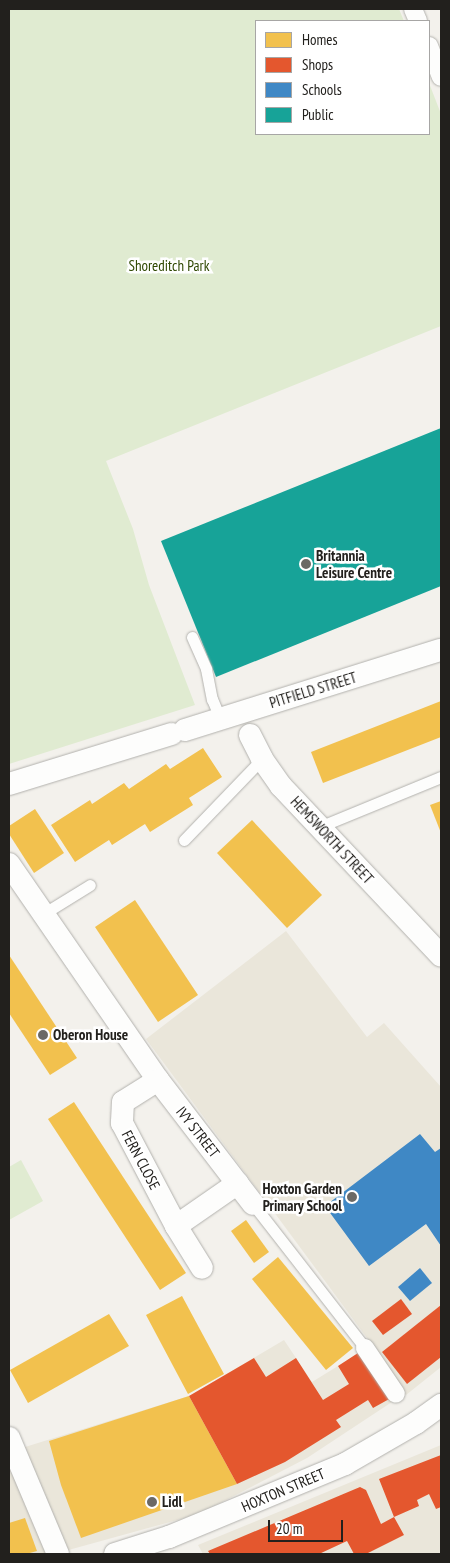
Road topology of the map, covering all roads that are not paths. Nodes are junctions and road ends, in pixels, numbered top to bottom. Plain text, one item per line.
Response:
1 (430, 49) edge
2 (441, 77) edge
3 (192, 637) dead end
4 (441, 650) edge
5 (242, 711) junction
6 (220, 718) junction
7 (250, 734) joint
8 (262, 758) junction
9 (441, 777) edge
10 (9, 784) edge
11 (319, 826) junction
12 (184, 840) dead end
13 (9, 864) edge
14 (90, 885) dead end
15 (43, 914) junction
16 (441, 956) edge
17 (158, 1080) junction
18 (238, 1183) junction
19 (253, 1204) joint
20 (176, 1226) junction
21 (202, 1268) dead end
22 (365, 1348) joint
23 (396, 1394) dead end
24 (441, 1405) edge
25 (9, 1438) edge
26 (174, 1546) edge
27 (58, 1554) edge
28 (115, 1554) edge

1 - 2 street
3 - 6 lane
4 - 5 street, PITFIELD STREET
5 - 6 street, PITFIELD STREET
5 - 7 lane, HEMSWORTH STREET
6 - 10 street, PITFIELD STREET
7 - 8 street, HEMSWORTH STREET
8 - 11 street, HEMSWORTH STREET
8 - 12 lane
9 - 11 lane
11 - 16 street, HEMSWORTH STREET
13 - 15 street, IVY STREET
14 - 15 lane
15 - 17 street, IVY STREET
17 - 18 street, IVY STREET
17 - 20 street, FERN CLOSE
18 - 19 street, IVY STREET
18 - 20 street
19 - 22 lane, IVY STREET
20 - 21 street, FERN CLOSE
22 - 23 street, IVY STREET
24 - 26 street, HOXTON STREET
25 - 27 street
26 - 28 street, HOXTON STREET

